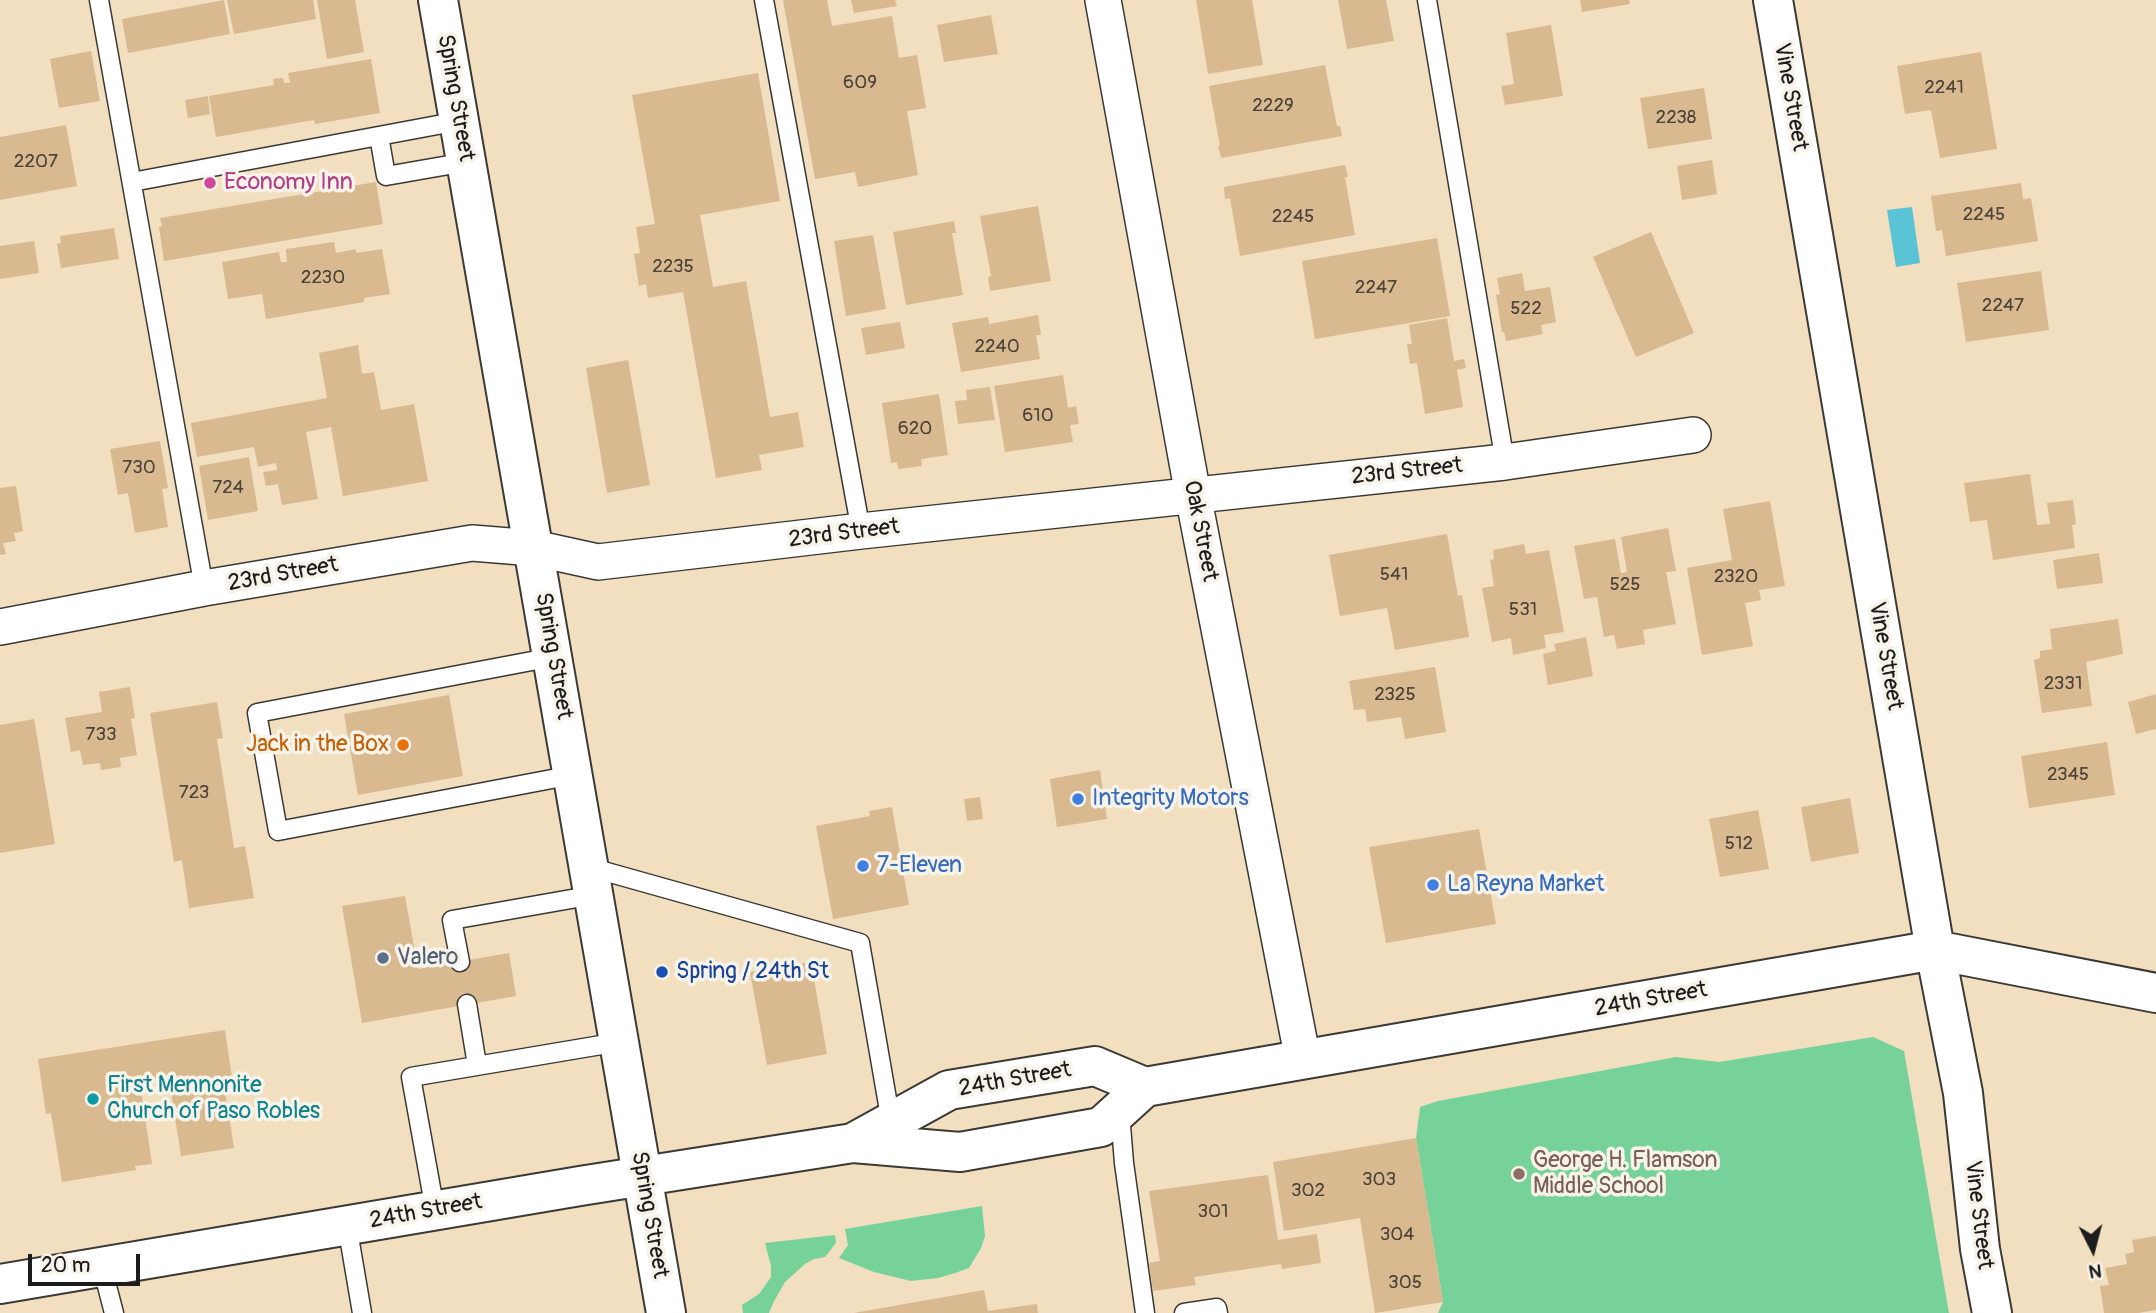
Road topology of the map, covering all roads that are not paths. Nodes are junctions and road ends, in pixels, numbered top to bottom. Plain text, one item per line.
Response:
1 (99, 0) edge
2 (438, 0) edge
3 (764, 0) edge
4 (1103, 0) edge
5 (1427, 0) edge
6 (1773, 0) edge
7 (459, 121) junction
8 (379, 136) junction
9 (466, 162) junction
10 (132, 182) junction
11 (1693, 435) dead end
12 (1505, 462) junction
13 (1193, 495) junction
14 (861, 531) junction
15 (534, 548) junction
16 (204, 589) junction
17 (0, 626) edge
18 (553, 657) junction
19 (573, 775) junction
20 (592, 881) junction
21 (1935, 950) junction
22 (460, 962) dead end
23 (2156, 993) edge
24 (467, 1004) dead end
25 (620, 1041) junction
26 (1303, 1060) junction
27 (477, 1065) junction
28 (1132, 1098) junction
29 (891, 1122) junction
30 (853, 1143) junction
31 (643, 1175) junction
32 (435, 1210) junction
33 (347, 1226) junction
34 (102, 1267) junction
35 (0, 1284) edge
36 (114, 1313) edge
37 (362, 1313) edge
38 (666, 1313) edge
39 (1145, 1313) edge
40 (1184, 1313) edge
41 (1218, 1313) edge
42 (1992, 1313) edge

1 - 10 lane
2 - 7 main road, Spring Street
3 - 14 lane
4 - 13 street, Oak Street
5 - 12 lane
6 - 21 main road, Vine Street
7 - 8 lane
7 - 9 main road, Spring Street
8 - 9 lane
8 - 10 lane
9 - 15 main road, Spring Street
10 - 16 lane
11 - 12 street, 23rd Street
12 - 13 street, 23rd Street
13 - 14 street, 23rd Street
13 - 26 street, Oak Street
14 - 15 street, 23rd Street
15 - 16 street, 23rd Street
15 - 18 main road, Spring Street
16 - 17 street, 23rd Street
18 - 19 main road, Spring Street
18 - 19 lane
19 - 20 main road, Spring Street
20 - 22 lane
20 - 25 main road, Spring Street
20 - 29 lane
21 - 23 main road, 24th Street
21 - 26 main road, 24th Street
21 - 42 main road, Vine Street
24 - 27 lane
25 - 27 lane
25 - 31 main road, Spring Street
26 - 28 main road, 24th Street
27 - 32 lane
28 - 29 main road, 24th Street
28 - 30 main road, 24th Street
28 - 39 lane
29 - 30 main road, 24th Street
30 - 31 main road, 24th Street
31 - 32 main road, 24th Street
31 - 38 main road, Spring Street
32 - 33 main road, 24th Street
33 - 34 main road, 24th Street
33 - 37 lane
34 - 35 main road, 24th Street
34 - 36 lane
40 - 41 lane

